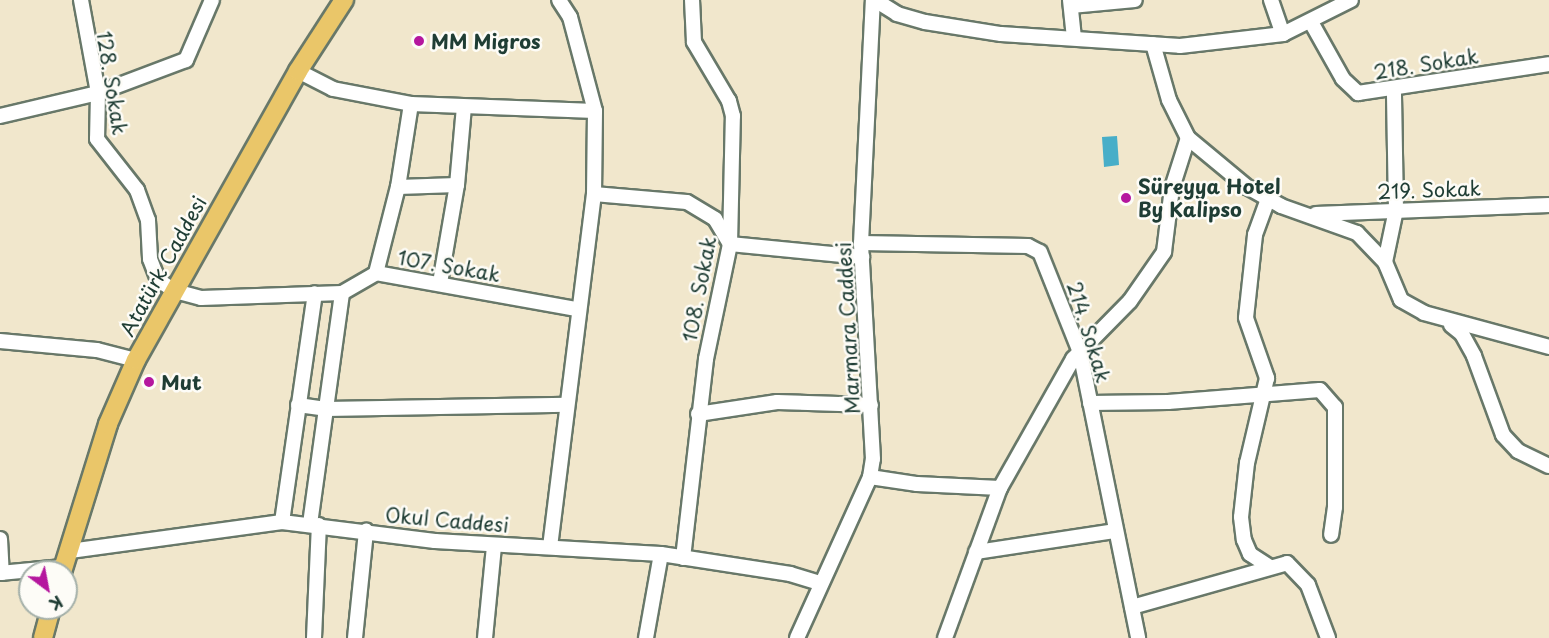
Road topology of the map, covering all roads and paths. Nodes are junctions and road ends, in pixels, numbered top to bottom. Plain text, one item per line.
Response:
1 (81, 0) edge
2 (212, 0) edge
3 (344, 0) edge
4 (559, 0) edge
5 (692, 0) edge
6 (874, 0) edge
7 (1135, 0) edge
8 (1271, 0) edge
9 (1351, 0) edge
10 (1071, 3) edge
11 (1311, 22) junction
12 (1283, 34) junction
13 (1074, 36) junction
14 (1153, 44) junction
15 (1549, 64) edge
16 (298, 71) junction
17 (1394, 90) junction
18 (98, 93) junction
19 (411, 104) junction
20 (464, 107) junction
21 (595, 111) junction
22 (0, 116) edge
23 (1188, 138) junction
24 (398, 186) junction
25 (457, 186) junction
26 (594, 194) junction
27 (1268, 199) junction
28 (1549, 205) edge
29 (1396, 210) junction
30 (1311, 214) junction
31 (730, 244) junction
32 (861, 250) junction
33 (1385, 262) junction
34 (376, 273) junction
35 (440, 283) junction
36 (175, 291) junction
37 (315, 293) junction
38 (342, 293) junction
39 (577, 309) junction
40 (1447, 322) junction
41 (0, 341) edge
42 (1549, 347) edge
43 (1080, 352) junction
44 (136, 360) junction
45 (1262, 392) junction
46 (1090, 403) junction
47 (298, 405) junction
48 (567, 405) junction
49 (871, 405) junction
50 (326, 409) junction
51 (698, 414) junction
52 (1549, 466) edge
53 (870, 477) junction
54 (1000, 488) junction
55 (282, 522) junction
56 (315, 525) junction
57 (366, 531) junction
58 (1115, 531) junction
59 (1331, 535) dead end
60 (0, 539) edge
61 (494, 546) junction
62 (550, 547) junction
63 (976, 552) junction
64 (661, 555) junction
65 (683, 558) junction
66 (66, 560) edge
67 (78, 561) edge
68 (1270, 567) junction
69 (18, 570) edge
70 (1, 573) edge
71 (820, 583) junction
72 (1132, 607) junction
73 (48, 620) edge
74 (43, 638) edge
75 (314, 638) edge
76 (355, 638) edge
77 (485, 638) edge
78 (646, 638) edge
79 (797, 638) edge
80 (945, 638) edge
81 (1138, 638) edge
82 (1328, 638) edge

1 - 18 street, 128. Sokak
2 - 18 street
3 - 16 main road, Atatürk Caddesi
4 - 21 street
5 - 31 street, 108. Sokak
6 - 13 street
6 - 32 street, Marmara Caddesi
7 - 10 street
8 - 12 street
9 - 11 street
10 - 13 street
11 - 12 street
11 - 17 street, 218. Sokak
12 - 14 street
13 - 14 street
14 - 23 street
15 - 17 street, 218. Sokak
16 - 19 street
16 - 36 main road, Atatürk Caddesi
17 - 29 street
18 - 22 street
18 - 36 street, 128. Sokak
19 - 20 street
19 - 24 street
20 - 21 street
20 - 25 street
21 - 26 street
23 - 27 street
23 - 43 street
24 - 25 street
24 - 34 street
25 - 35 street
26 - 31 street
26 - 39 street
27 - 30 street
27 - 45 street
28 - 29 street, 219. Sokak
29 - 30 street, 219. Sokak
29 - 33 street
30 - 33 street
31 - 32 street
31 - 51 street, 108. Sokak
32 - 43 street, 214. Sokak
32 - 49 street, Marmara Caddesi
33 - 40 street
34 - 35 street, 107. Sokak
34 - 38 street, 107. Sokak
35 - 39 street, 107. Sokak
36 - 37 street
36 - 44 main road, Atatürk Caddesi
37 - 38 street
37 - 47 street
38 - 50 street
39 - 48 street
40 - 42 street
40 - 52 street
41 - 44 street
43 - 46 street, 214. Sokak
43 - 54 street
44 - 66 main road, Atatürk Caddesi
45 - 46 street
45 - 59 street
45 - 68 street
46 - 58 street, 214. Sokak
47 - 50 street
47 - 55 street
48 - 50 street
48 - 62 street
49 - 51 street
49 - 53 street, Marmara Caddesi
50 - 56 street
51 - 65 street, 108. Sokak
53 - 54 street
53 - 71 street, Marmara Caddesi
54 - 63 street
55 - 56 street, Okul Caddesi
55 - 67 street, Okul Caddesi
56 - 57 street, Okul Caddesi
56 - 75 street
57 - 61 street, Okul Caddesi
57 - 76 street
58 - 63 street
58 - 72 street, 214. Sokak
60 - 70 street
61 - 62 street, Okul Caddesi
61 - 77 street
62 - 64 street, Okul Caddesi
63 - 80 street
64 - 65 street, Okul Caddesi
64 - 78 street
65 - 71 street, Okul Caddesi
68 - 72 street
68 - 82 street
69 - 70 street, Okul Caddesi
71 - 79 street, Marmara Caddesi
72 - 81 street, 214. Sokak
73 - 74 main road

